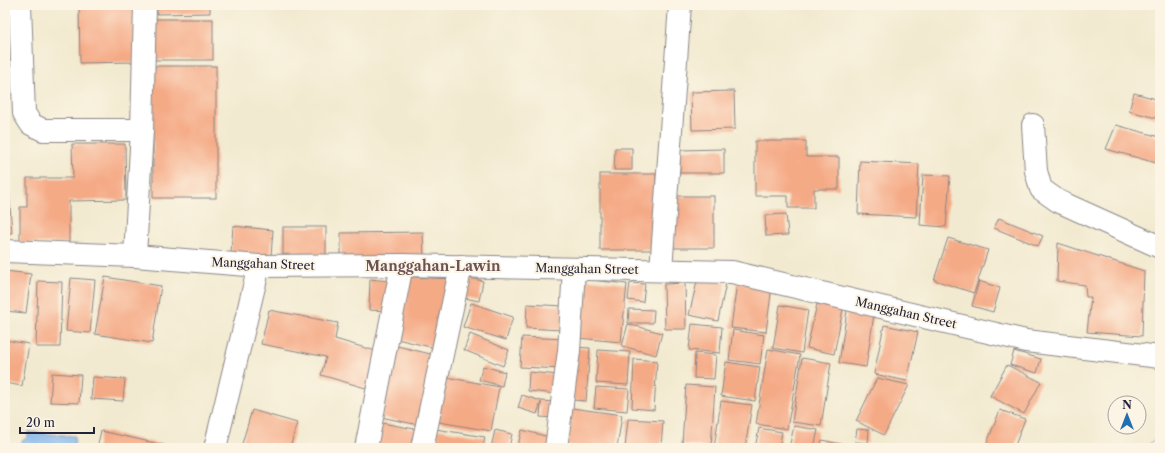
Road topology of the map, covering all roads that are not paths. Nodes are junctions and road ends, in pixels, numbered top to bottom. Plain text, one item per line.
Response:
1 (20, 5) edge
2 (145, 5) edge
3 (680, 5) edge
4 (1033, 125) dead end
5 (142, 130) junction
6 (1160, 247) edge
7 (5, 251) edge
8 (135, 256) junction
9 (402, 265) junction
10 (259, 266) junction
11 (462, 266) junction
12 (574, 269) junction
13 (661, 270) junction
14 (1160, 357) edge
15 (1160, 445) edge
16 (215, 448) edge
17 (366, 448) edge
18 (422, 448) edge
19 (556, 448) edge
20 (1157, 448) edge

1 - 5 street
2 - 5 street
3 - 13 street
4 - 6 street
5 - 8 street
7 - 8 street, Manggahan Street
8 - 10 street, Manggahan Street
9 - 10 street, Manggahan Street
9 - 11 street, Manggahan Street
9 - 17 street
10 - 16 street
11 - 12 street, Manggahan Street
11 - 18 street
12 - 13 street, Manggahan Street
12 - 19 street
13 - 14 street, Manggahan Street
15 - 20 lane

